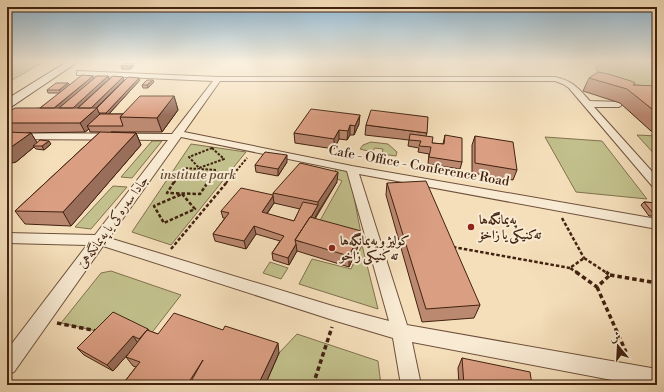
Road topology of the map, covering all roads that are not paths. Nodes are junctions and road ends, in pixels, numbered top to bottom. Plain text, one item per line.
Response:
1 (35, 79) edge
2 (45, 79) edge
3 (218, 79) edge
4 (557, 79) edge
5 (7, 96) edge
6 (7, 104) edge
7 (588, 104) junction
8 (620, 104) edge
9 (176, 135) junction
10 (7, 136) edge
11 (352, 169) junction
12 (657, 184) edge
13 (657, 224) edge
14 (7, 238) edge
15 (100, 240) junction
16 (401, 332) junction
17 (7, 365) edge
18 (657, 379) edge
19 (411, 385) edge

1 - 5 main road
2 - 6 main road
3 - 9 street, جادا سه‌ره‌كى يا په‌يمانگه‌هێ
4 - 7 street
7 - 8 street
7 - 12 street
9 - 10 street, Cafe - Office - Conference Road
9 - 11 street, Cafe - Office - Conference Road
9 - 15 street, جادا سه‌ره‌كى يا په‌يمانگه‌هێ
11 - 13 street, Cafe - Office - Conference Road
11 - 16 street
14 - 15 street
15 - 16 street
15 - 17 street, جادا سه‌ره‌كى يا په‌يمانگه‌هێ
16 - 18 street
16 - 19 street

